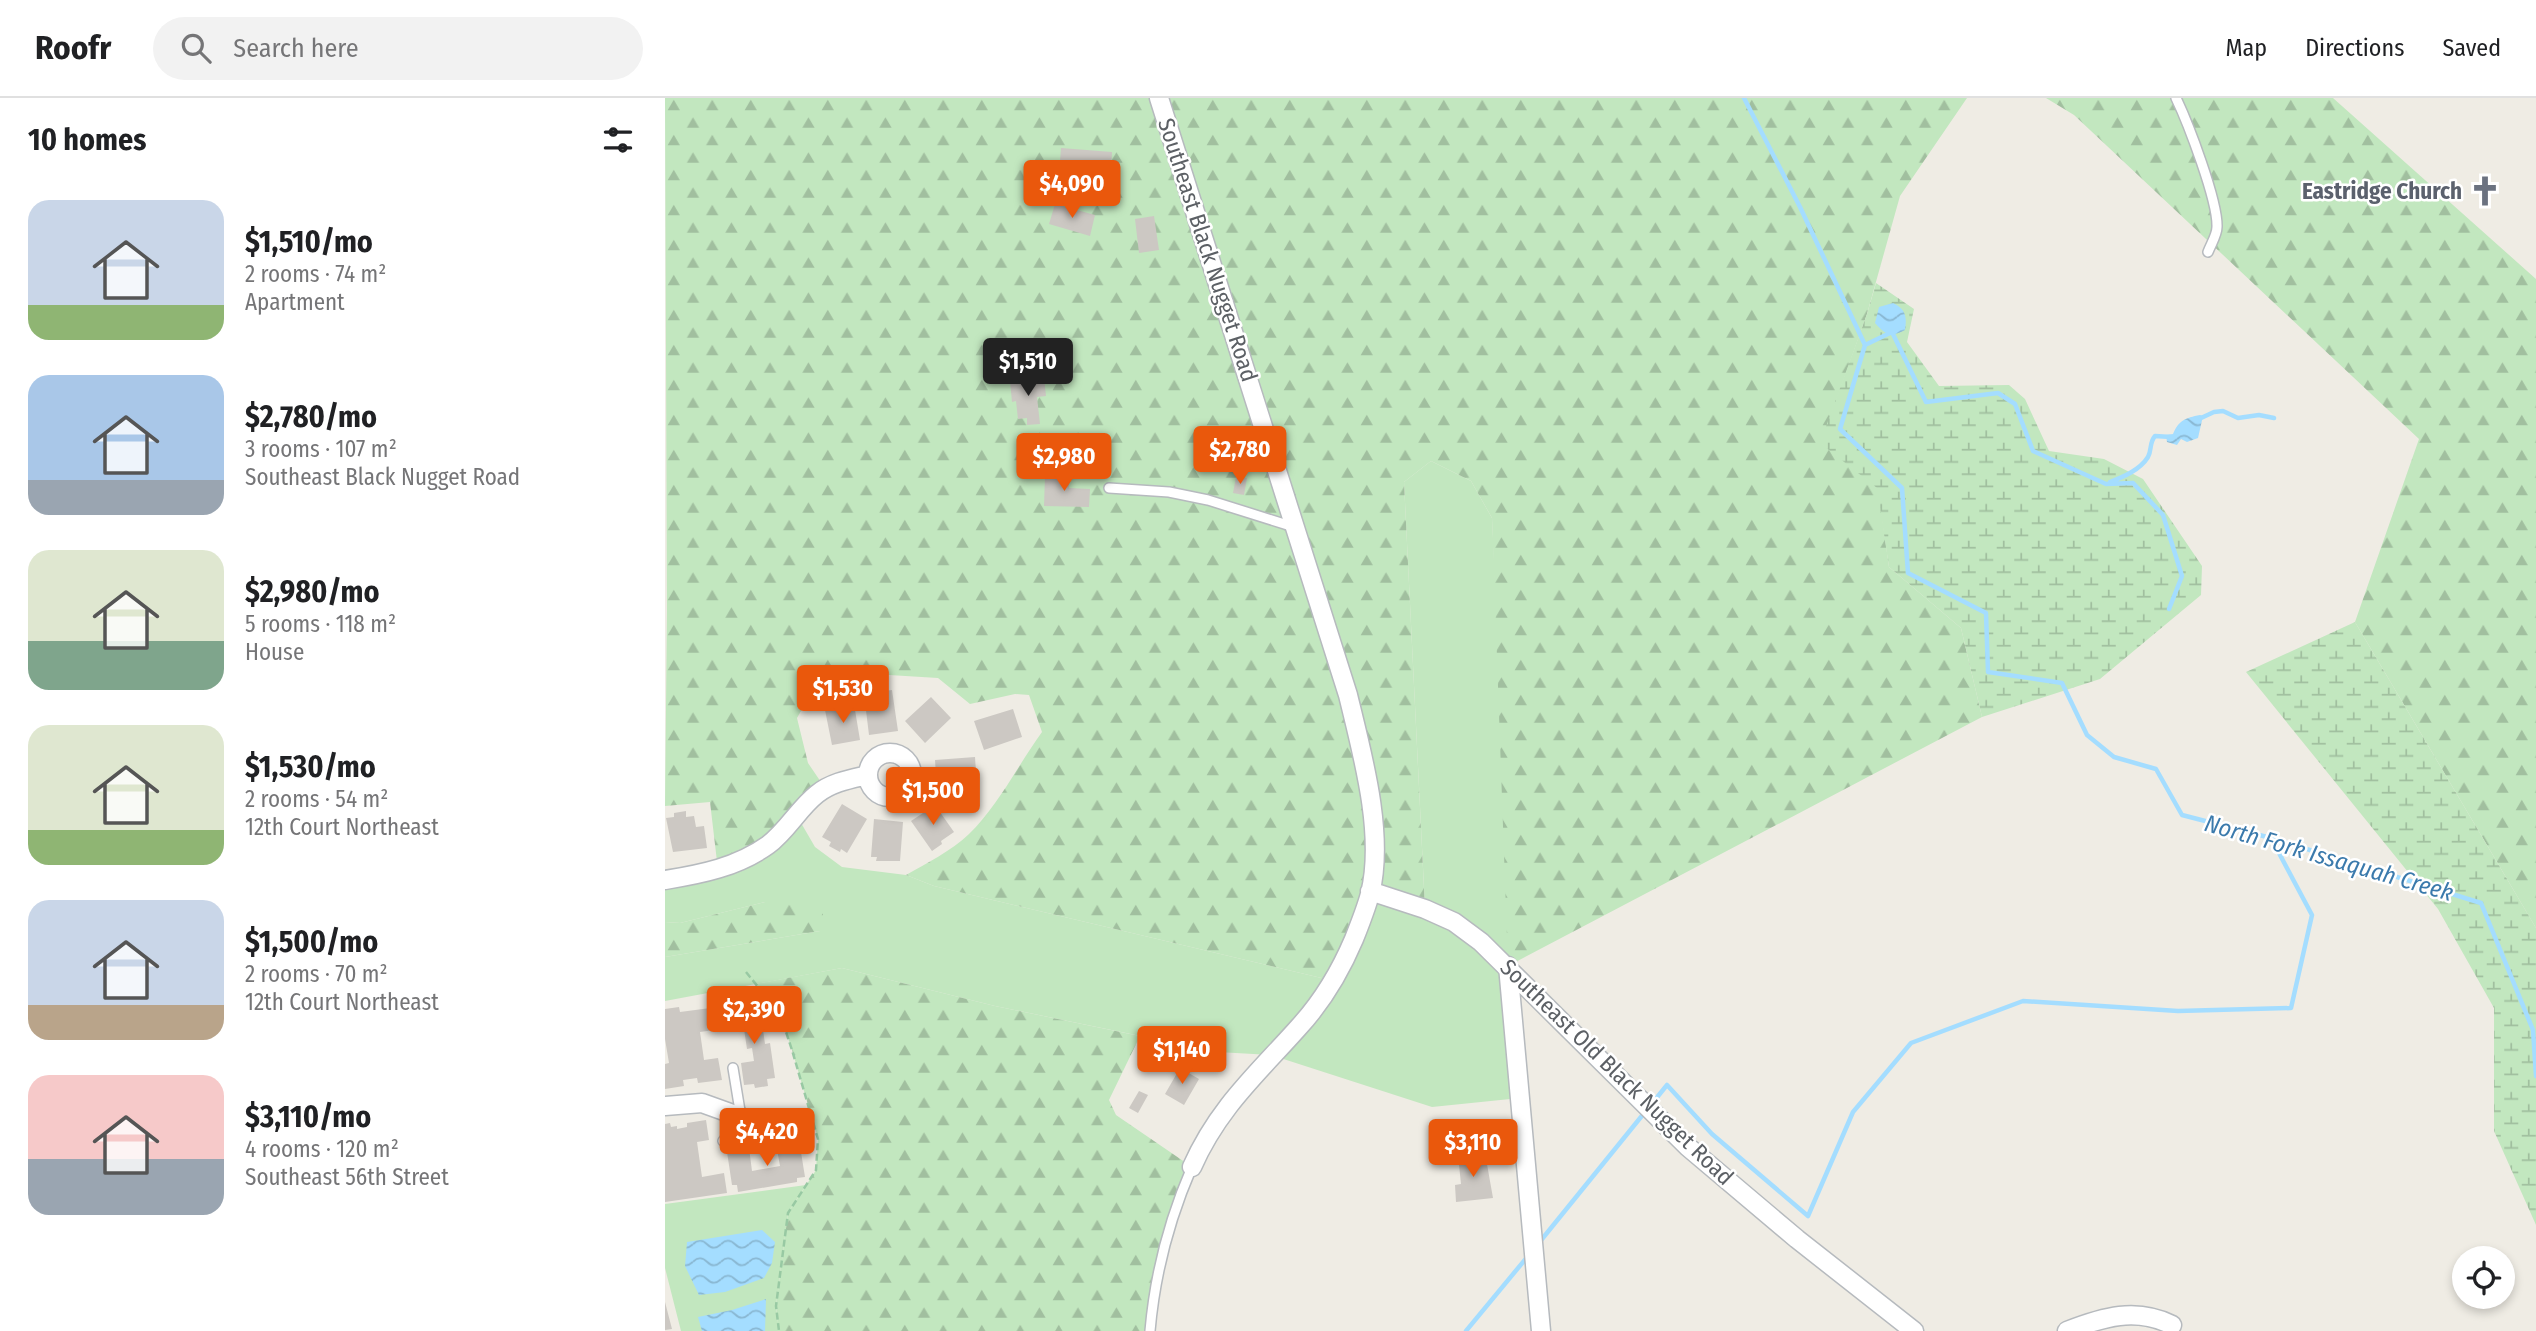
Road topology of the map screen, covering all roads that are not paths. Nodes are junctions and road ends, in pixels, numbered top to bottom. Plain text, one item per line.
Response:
1 (1159, 98) edge
2 (2176, 98) edge
3 (2208, 252) dead end
4 (1109, 488) dead end
5 (1296, 528) junction
6 (868, 775) dead end
7 (665, 880) edge
8 (1370, 891) junction
9 (1508, 966) junction
10 (733, 1068) dead end
11 (665, 1106) edge
12 (741, 1117) junction
13 (723, 1141) dead end
14 (1192, 1167) joint
15 (2172, 1325) dead end
16 (1150, 1331) edge
17 (1541, 1331) edge
18 (1914, 1331) edge
19 (2067, 1331) edge

1 - 5 street, Southeast Black Nugget Road
2 - 3 lane
4 - 5 lane
5 - 8 street, Southeast Black Nugget Road
6 - 7 street
8 - 9 street, Southeast Old Black Nugget Road
8 - 14 street, Southeast Black Nugget Road
9 - 17 street
9 - 18 street, Southeast Old Black Nugget Road
10 - 12 lane
11 - 12 street
12 - 13 lane
14 - 16 lane, Southeast Black Nugget Road
15 - 19 street

